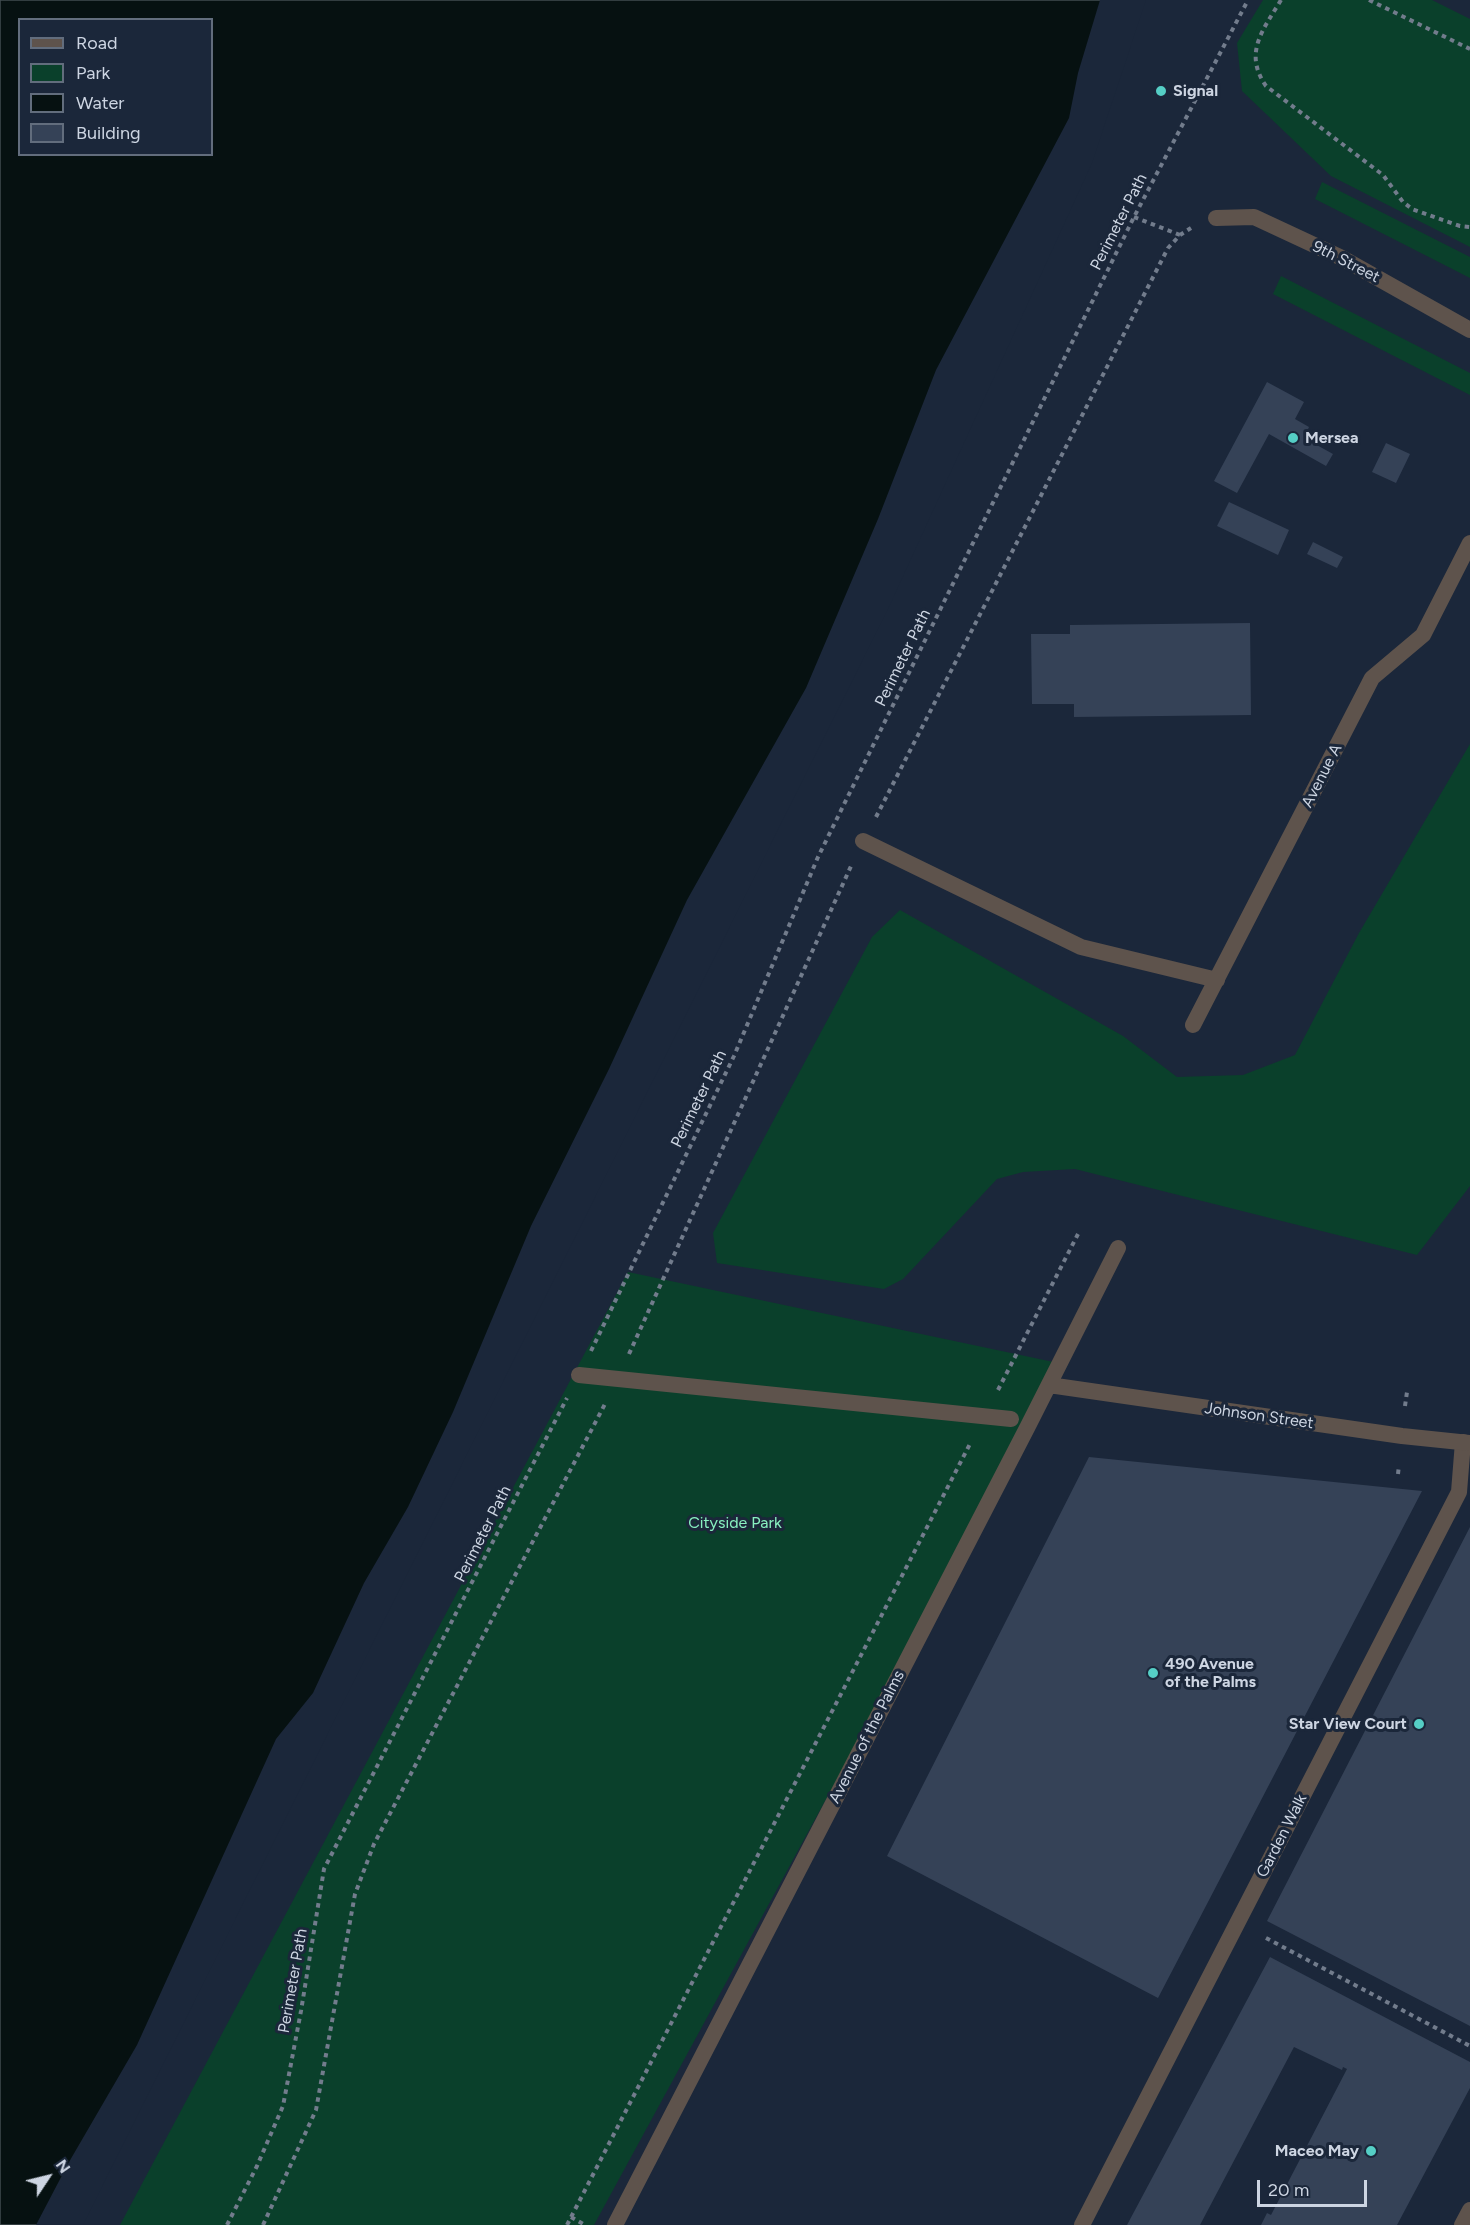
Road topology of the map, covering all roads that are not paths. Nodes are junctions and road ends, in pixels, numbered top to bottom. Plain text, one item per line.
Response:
1 (1216, 218) dead end
2 (1470, 330) edge
3 (1470, 543) edge
4 (863, 841) road end
5 (1217, 980) junction
6 (1193, 1025) dead end
7 (1118, 1248) dead end
8 (579, 1375) road end
9 (1049, 1385) junction
10 (1011, 1419) dead end
11 (1466, 1443) edge
12 (1470, 2210) edge
13 (615, 2225) edge
14 (1082, 2225) edge
15 (1462, 2225) edge

1 - 2 street, 9th Street
3 - 5 street, Avenue A
4 - 5 street
5 - 6 street, Avenue A
7 - 9 street, Avenue of the Palms
8 - 10 street
9 - 11 street, Johnson Street
9 - 13 street, Avenue of the Palms
11 - 14 street, Garden Walk
12 - 15 street

